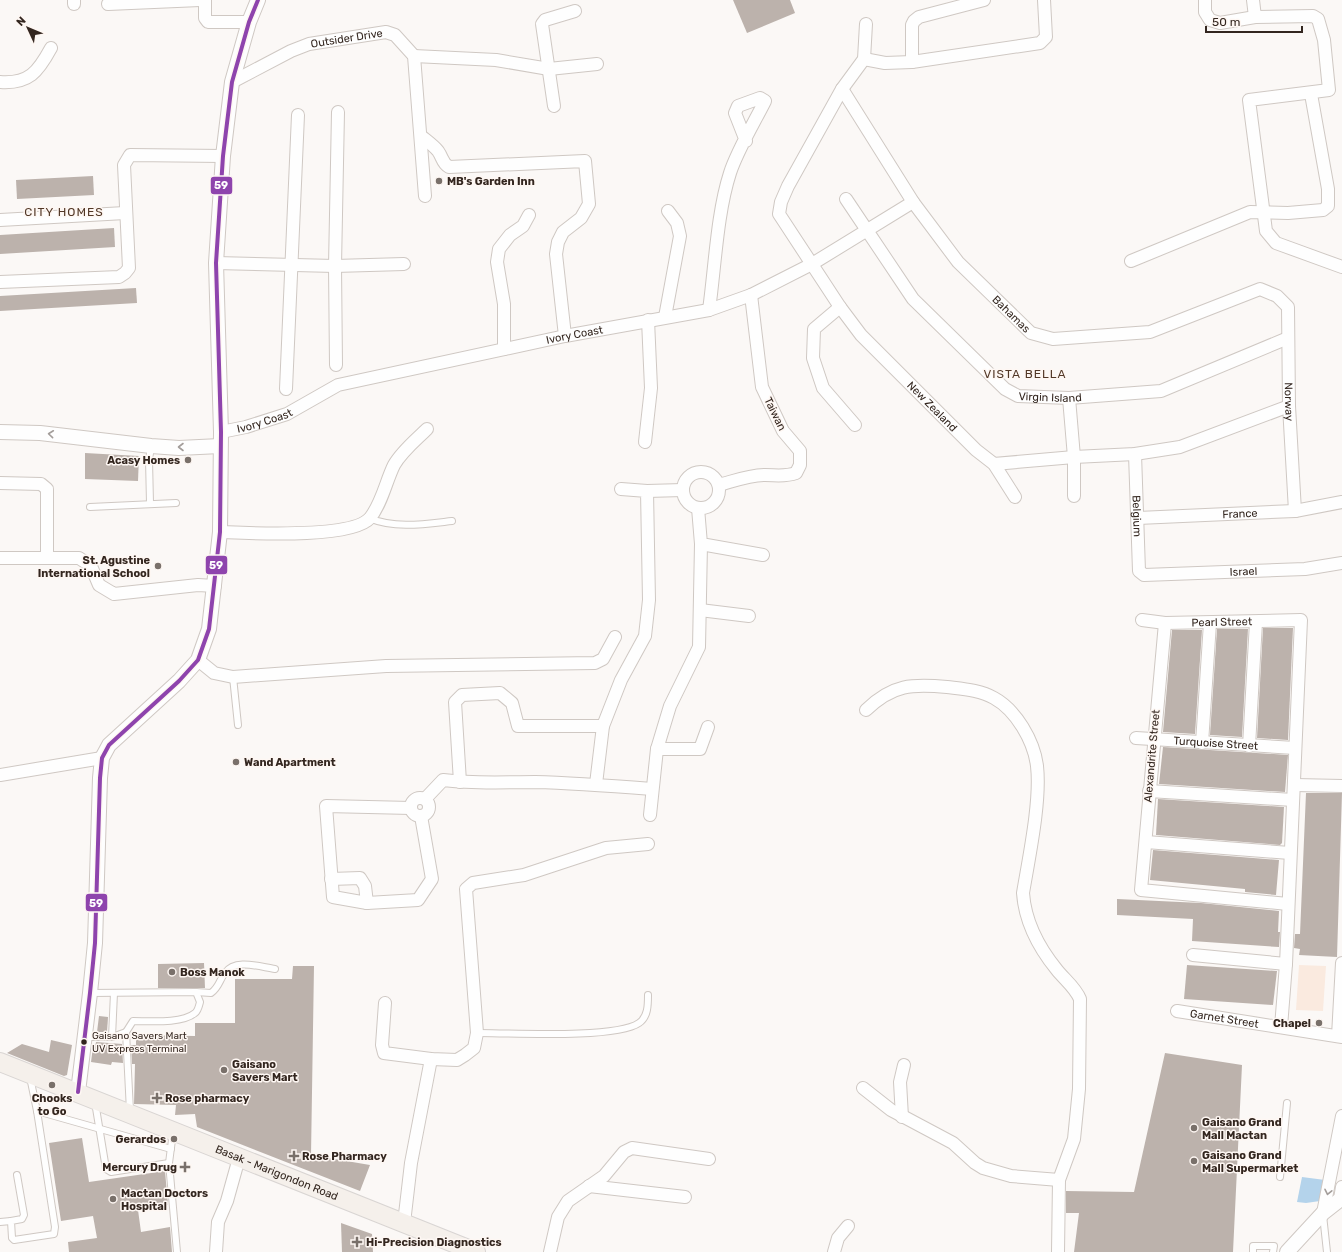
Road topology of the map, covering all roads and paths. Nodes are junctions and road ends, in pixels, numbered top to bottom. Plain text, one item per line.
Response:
1 (200, 0) edge
2 (204, 0) edge
3 (258, 0) edge
4 (984, 0) edge
5 (1044, 0) edge
6 (1205, 0) edge
7 (1253, 0) edge
8 (108, 4) dead end
9 (574, 11) dead end
10 (1255, 17) junction
11 (248, 22) junction
12 (866, 24) dead end
13 (51, 48) dead end
14 (414, 56) junction
15 (864, 59) junction
16 (912, 62) junction
17 (598, 64) dead end
18 (549, 69) junction
19 (0, 82) edge
20 (232, 82) junction
21 (842, 89) junction
22 (1311, 94) junction
23 (554, 106) dead end
24 (338, 112) dead end
25 (298, 115) dead end
26 (421, 136) junction
27 (746, 141) dead end
28 (223, 156) junction
29 (425, 196) dead end
30 (846, 199) dead end
31 (914, 202) junction
32 (668, 211) dead end
33 (1263, 211) junction
34 (125, 213) junction
35 (528, 215) dead end
36 (0, 220) edge
37 (866, 230) junction
38 (1131, 260) dead end
39 (216, 263) junction
40 (292, 264) junction
41 (404, 264) dead end
42 (812, 264) junction
43 (335, 266) junction
44 (1342, 267) edge
45 (0, 282) edge
46 (751, 295) junction
47 (1277, 296) joint
48 (840, 307) junction
49 (709, 310) junction
50 (665, 317) junction
51 (648, 320) junction
52 (565, 336) junction
53 (1288, 338) junction
54 (504, 349) junction
55 (336, 365) dead end
56 (286, 389) dead end
57 (1068, 398) junction
58 (1289, 406) junction
59 (855, 425) dead end
60 (427, 429) dead end
61 (0, 432) edge
62 (221, 432) junction
63 (645, 442) dead end
64 (151, 446) junction
65 (220, 446) junction
66 (1135, 454) junction
67 (1074, 457) junction
68 (994, 464) junction
69 (0, 483) edge
70 (719, 486) junction
71 (621, 489) dead end
72 (683, 490) junction
73 (647, 491) junction
74 (1074, 496) dead end
75 (1015, 497) dead end
76 (1342, 502) edge
77 (150, 503) junction
78 (176, 503) dead end
79 (90, 506) dead end
80 (698, 508) junction
81 (1295, 511) junction
82 (369, 518) junction
83 (1138, 518) junction
84 (452, 521) dead end
85 (220, 532) junction
86 (701, 544) junction
87 (763, 554) dead end
88 (0, 558) edge
89 (47, 558) junction
90 (1342, 563) edge
91 (1144, 575) joint
92 (215, 586) junction
93 (700, 610) junction
94 (749, 616) dead end
95 (1142, 620) dead end
96 (1256, 622) junction
97 (1165, 623) junction
98 (1210, 623) junction
99 (615, 637) dead end
100 (198, 660) junction
101 (233, 677) junction
102 (866, 710) dead end
103 (238, 725) dead end
104 (602, 726) junction
105 (708, 727) dead end
106 (1136, 738) dead end
107 (1153, 740) junction
108 (1202, 743) junction
109 (1249, 746) junction
110 (657, 748) junction
111 (1295, 748) junction
112 (102, 758) junction
113 (0, 775) edge
114 (460, 782) junction
115 (596, 784) junction
116 (1295, 785) junction
117 (1342, 786) edge
118 (652, 789) junction
119 (1149, 791) junction
120 (426, 799) junction
121 (1293, 800) junction
122 (411, 808) junction
123 (421, 816) junction
124 (650, 816) dead end
125 (1146, 842) junction
126 (648, 844) dead end
127 (1290, 853) junction
128 (330, 879) junction
129 (367, 903) junction
130 (1288, 904) junction
131 (1193, 955) dead end
132 (1342, 963) edge
133 (1286, 964) junction
134 (275, 969) dead end
135 (196, 992) junction
136 (90, 993) junction
137 (114, 993) junction
138 (648, 995) dead end
139 (385, 1003) dead end
140 (1177, 1012) dead end
141 (1281, 1027) junction
142 (126, 1032) junction
143 (477, 1033) junction
144 (1340, 1036) edge
145 (85, 1037) junction
146 (112, 1037) junction
147 (431, 1060) junction
148 (0, 1062) edge
149 (904, 1065) dead end
150 (29, 1073) junction
151 (863, 1088) dead end
152 (78, 1092) junction
153 (95, 1099) junction
154 (1287, 1103) dead end
155 (37, 1111) junction
156 (130, 1112) junction
157 (1342, 1116) edge
158 (902, 1117) junction
159 (99, 1130) junction
160 (172, 1141) junction
161 (239, 1158) junction
162 (709, 1159) dead end
163 (169, 1163) junction
164 (17, 1175) dead end
165 (1280, 1177) dead end
166 (1059, 1180) junction
167 (589, 1186) junction
168 (1341, 1195) edge
169 (685, 1197) dead end
170 (1323, 1213) junction
171 (11, 1221) junction
172 (0, 1222) edge
173 (404, 1223) junction
174 (848, 1226) dead end
175 (177, 1252) edge
176 (216, 1252) edge
177 (476, 1252) edge
178 (550, 1252) edge
179 (834, 1252) edge
180 (1058, 1252) edge
181 (1253, 1252) edge
182 (1273, 1252) edge
183 (1287, 1252) edge
184 (1327, 1252) edge

1 - 8 street
2 - 11 street
3 - 11 street
4 - 16 street
5 - 16 street
6 - 10 street
7 - 10 street
9 - 18 street
10 - 22 street
11 - 20 street
12 - 15 street
13 - 19 street
14 - 18 street
14 - 20 street, Outsider Drive
14 - 26 street
15 - 16 street
15 - 21 street, New Zealand
17 - 18 street
18 - 23 street
20 - 28 street
21 - 31 street, Bahamas
21 - 42 street, New Zealand
22 - 33 street
22 - 33 street
24 - 43 street
25 - 40 street
26 - 29 street
26 - 52 street
27 - 49 street
28 - 34 street
28 - 39 street
30 - 37 street, Virgin Island
31 - 37 street, Ivory Coast
31 - 47 street, Bahamas
32 - 50 street
33 - 38 street
33 - 44 street
34 - 36 street
34 - 45 street
35 - 54 street
37 - 42 street, Ivory Coast
37 - 57 street, Virgin Island
39 - 40 street
39 - 62 street
40 - 43 street
40 - 56 street
41 - 43 street
42 - 46 street, Ivory Coast
42 - 48 street, New Zealand
43 - 55 street
46 - 49 street, Ivory Coast
46 - 70 street, Taiwan
47 - 53 street, Norway
48 - 59 street
48 - 68 street, New Zealand
49 - 50 street, Ivory Coast
50 - 51 street, Ivory Coast
51 - 52 street, Ivory Coast
51 - 63 street
52 - 54 street, Ivory Coast
53 - 57 street, Virgin Island
53 - 58 street, Norway
54 - 62 street, Ivory Coast
57 - 67 street
58 - 66 street
58 - 81 street, Norway
60 - 82 street
64 -> 61 street
62 - 65 street
65 -> 64 street
64 - 77 lane
65 - 85 street
66 - 67 street
66 - 83 street, Belgium
67 - 68 street
67 - 74 street
68 - 75 street, New Zealand
69 - 89 street
70 - 72 street
70 - 80 street
71 - 73 street
72 - 73 street
72 - 80 street
73 - 104 street
76 - 81 street, France
77 - 78 lane
77 - 79 lane
80 - 86 street
81 - 83 street, France
82 - 84 lane
82 - 85 street
83 - 91 street, Belgium
85 - 92 street
86 - 87 street
86 - 93 street
88 - 89 street
89 - 92 street
90 - 91 street, Israel
92 - 100 street
93 - 94 street
93 - 110 street
95 - 97 street, Pearl Street
96 - 98 street, Pearl Street
96 - 109 street
96 - 111 street, Pearl Street
97 - 98 street, Pearl Street
97 - 107 street, Alexandrite Street
98 - 108 street
99 - 101 street
100 - 101 street
100 - 112 street
101 - 103 lane
102 - 166 street
104 - 114 street
104 - 115 street
105 - 110 street
106 - 107 street, Turquoise Street
107 - 108 street, Turquoise Street
107 - 119 street, Alexandrite Street
108 - 109 street, Turquoise Street
109 - 111 street, Turquoise Street
110 - 118 street
111 - 116 street
112 - 113 street
112 - 136 street
114 - 115 street
114 - 120 street
115 - 118 street
116 - 117 street
116 - 121 street
118 - 124 street
119 - 121 street
119 - 125 street, Alexandrite Street
120 - 122 street
120 - 123 street
121 - 127 street
122 - 123 street
122 - 128 street
123 - 129 street
125 - 127 street
125 - 130 street, Alexandrite Street
126 - 143 street
127 - 130 street
128 - 129 street
128 - 129 street
130 - 133 street
131 - 133 street
132 - 144 street
133 - 141 street
134 - 135 lane
135 - 137 lane
135 - 142 lane
136 - 137 lane
136 - 145 street
137 - 146 lane
138 - 143 lane
139 - 147 street
140 - 141 street, Garnet Street
141 - 144 street, Garnet Street
142 - 146 lane
142 - 156 lane
143 - 147 street
145 - 146 lane
145 - 152 street
147 - 173 street
148 - 150 main road, Basak - Marigondon Road
149 - 158 street
150 - 152 main road, Basak - Marigondon Road
150 - 155 lane
151 - 158 street
152 - 153 main road, Basak - Marigondon Road
153 - 156 main road, Basak - Marigondon Road
153 - 159 lane
154 - 165 lane
155 - 159 lane
155 - 171 lane
156 - 160 main road, Basak - Marigondon Road
157 -> 170 street
158 - 166 street
159 - 160 lane
159 - 163 lane
160 - 161 main road, Basak - Marigondon Road
160 - 163 lane
161 - 173 main road, Basak - Marigondon Road
161 - 176 street
162 - 167 street
163 - 175 lane
164 - 171 lane
166 - 180 street
167 - 169 street
167 - 178 street
168 - 170 street
170 - 183 street
170 - 184 lane
171 - 172 lane
173 - 177 main road, Basak - Marigondon Road
174 - 179 street
181 - 182 lane

